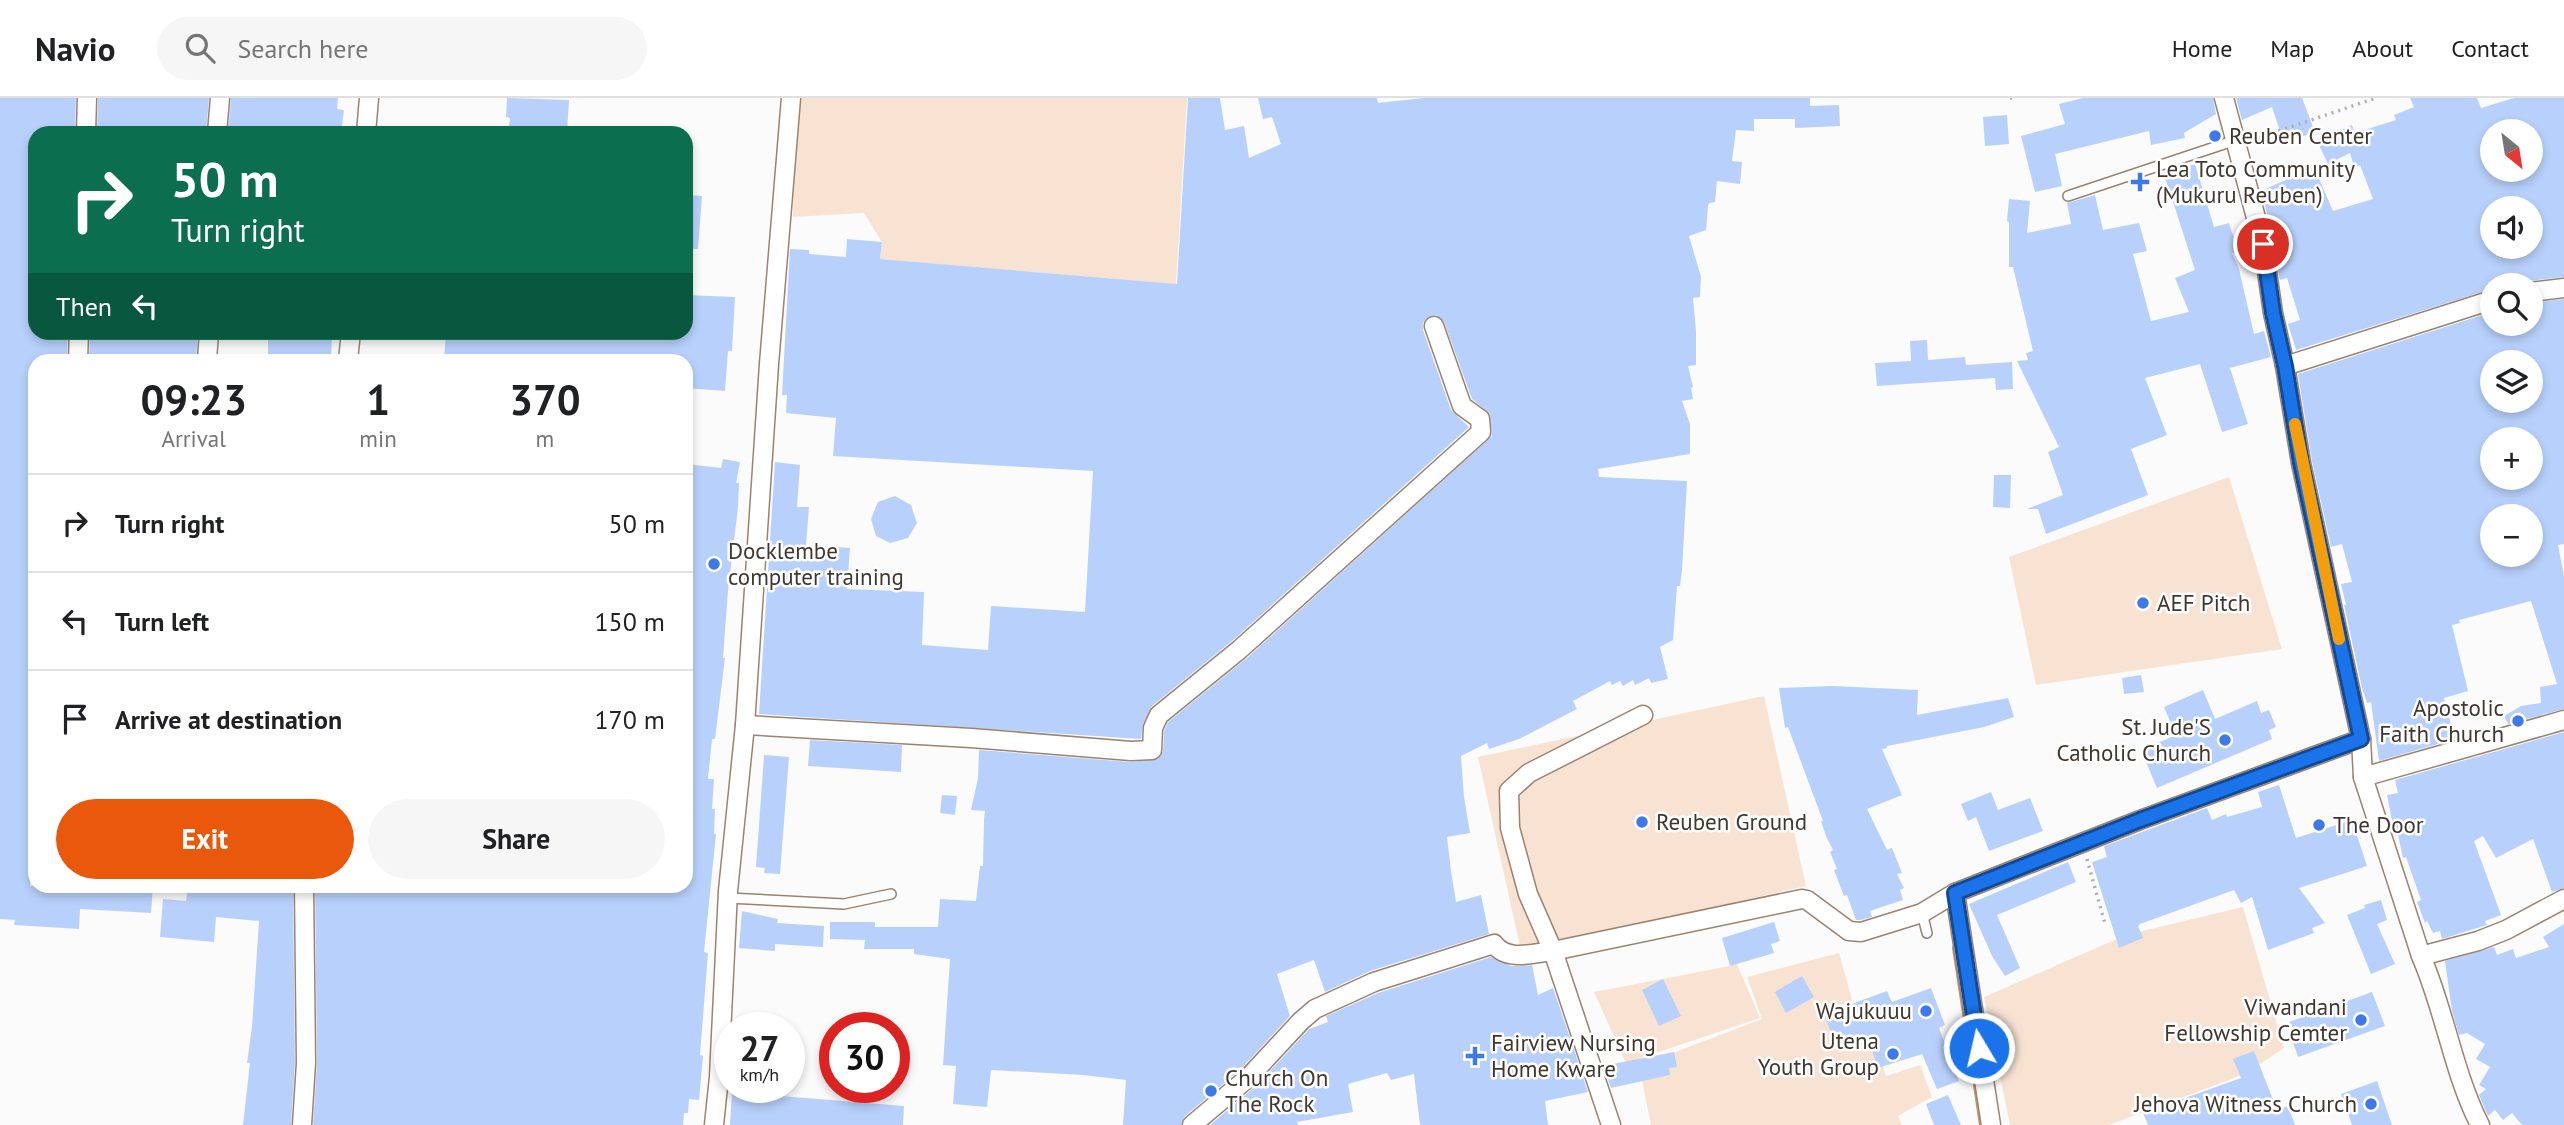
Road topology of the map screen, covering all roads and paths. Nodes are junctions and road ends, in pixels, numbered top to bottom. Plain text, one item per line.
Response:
1 (87, 98) edge
2 (219, 98) edge
3 (369, 98) edge
4 (791, 98) edge
5 (2010, 98) edge
6 (2017, 98) edge
7 (2224, 98) edge
8 (2376, 98) edge
9 (86, 126) edge
10 (217, 126) edge
11 (367, 126) edge
12 (2237, 142) junction
13 (2068, 196) dead end
14 (2564, 288) edge
15 (2543, 290) edge
16 (2480, 304) edge
17 (1434, 326) dead end
18 (2285, 366) junction
19 (1643, 715) dead end
20 (2564, 720) edge
21 (745, 725) junction
22 (2361, 739) junction
23 (2363, 777) junction
24 (2081, 844) junction
25 (304, 893) edge
26 (1955, 893) junction
27 (891, 894) dead end
28 (728, 898) junction
29 (2564, 899) edge
30 (1922, 913) junction
31 (2105, 924) dead end
32 (1927, 933) dead end
33 (1553, 951) junction
34 (2421, 956) junction
35 (302, 1125) edge
36 (714, 1125) edge
37 (1192, 1125) edge
38 (1611, 1125) edge
39 (1991, 1125) edge
40 (2480, 1125) edge

1 - 9 street
2 - 10 street
3 - 11 street
4 - 21 street
5 - 6 path
7 - 12 street
8 - 12 path
12 - 13 lane
12 - 18 street
14 - 15 street
16 - 18 street
17 - 21 street
18 - 22 street
19 - 33 street
20 - 23 street
21 - 28 street
22 - 23 street
22 - 24 street
23 - 34 street
24 - 26 street
24 - 31 path
25 - 35 street
26 - 30 street
26 - 39 street
27 - 28 lane
28 - 36 street
29 - 34 street
30 - 32 lane
30 - 33 street
33 - 37 street
33 - 38 street
34 - 40 street

